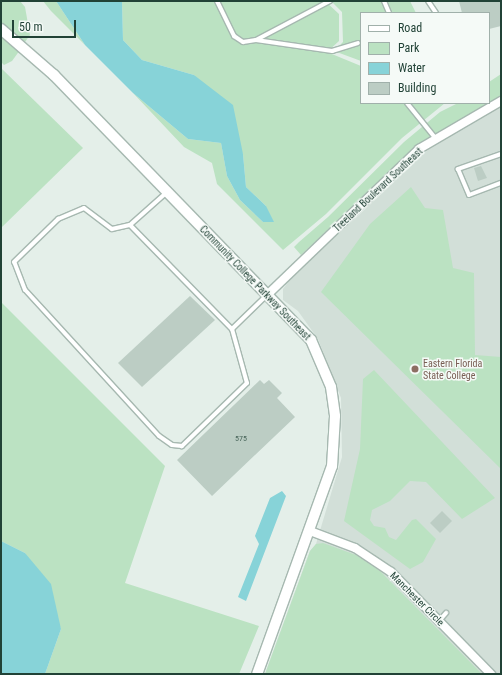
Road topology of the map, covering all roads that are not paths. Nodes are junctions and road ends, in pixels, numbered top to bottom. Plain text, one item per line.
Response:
1 (217, 1) edge
2 (330, 1) edge
3 (384, 1) edge
4 (428, 1) edge
5 (389, 12) edge
6 (435, 12) edge
7 (1, 29) edge
8 (256, 40) junction
9 (360, 44) edge
10 (501, 101) edge
11 (408, 104) edge
12 (488, 106) edge
13 (436, 139) junction
14 (501, 154) edge
15 (501, 183) edge
16 (167, 192) junction
17 (130, 224) junction
18 (267, 295) junction
19 (232, 329) junction
20 (310, 531) junction
21 (446, 613) dead end
22 (439, 621) junction
23 (257, 674) edge
24 (491, 674) edge

1 - 8 lane
2 - 8 lane
3 - 5 lane
4 - 6 lane
7 - 16 street, Community College Parkway Southeast
8 - 9 lane
10 - 12 street, Treeland Boulevard Southeast
11 - 13 lane
12 - 13 street, Treeland Boulevard Southeast
13 - 18 street, Treeland Boulevard Southeast
14 - 15 lane
16 - 17 lane
16 - 18 street, Community College Parkway Southeast
17 - 19 lane
17 - 19 lane
18 - 19 lane
18 - 20 street, Community College Parkway Southeast
20 - 22 street, Manchester Circle
20 - 23 street, Community College Parkway Southeast
21 - 22 lane
22 - 24 street, Manchester Circle

